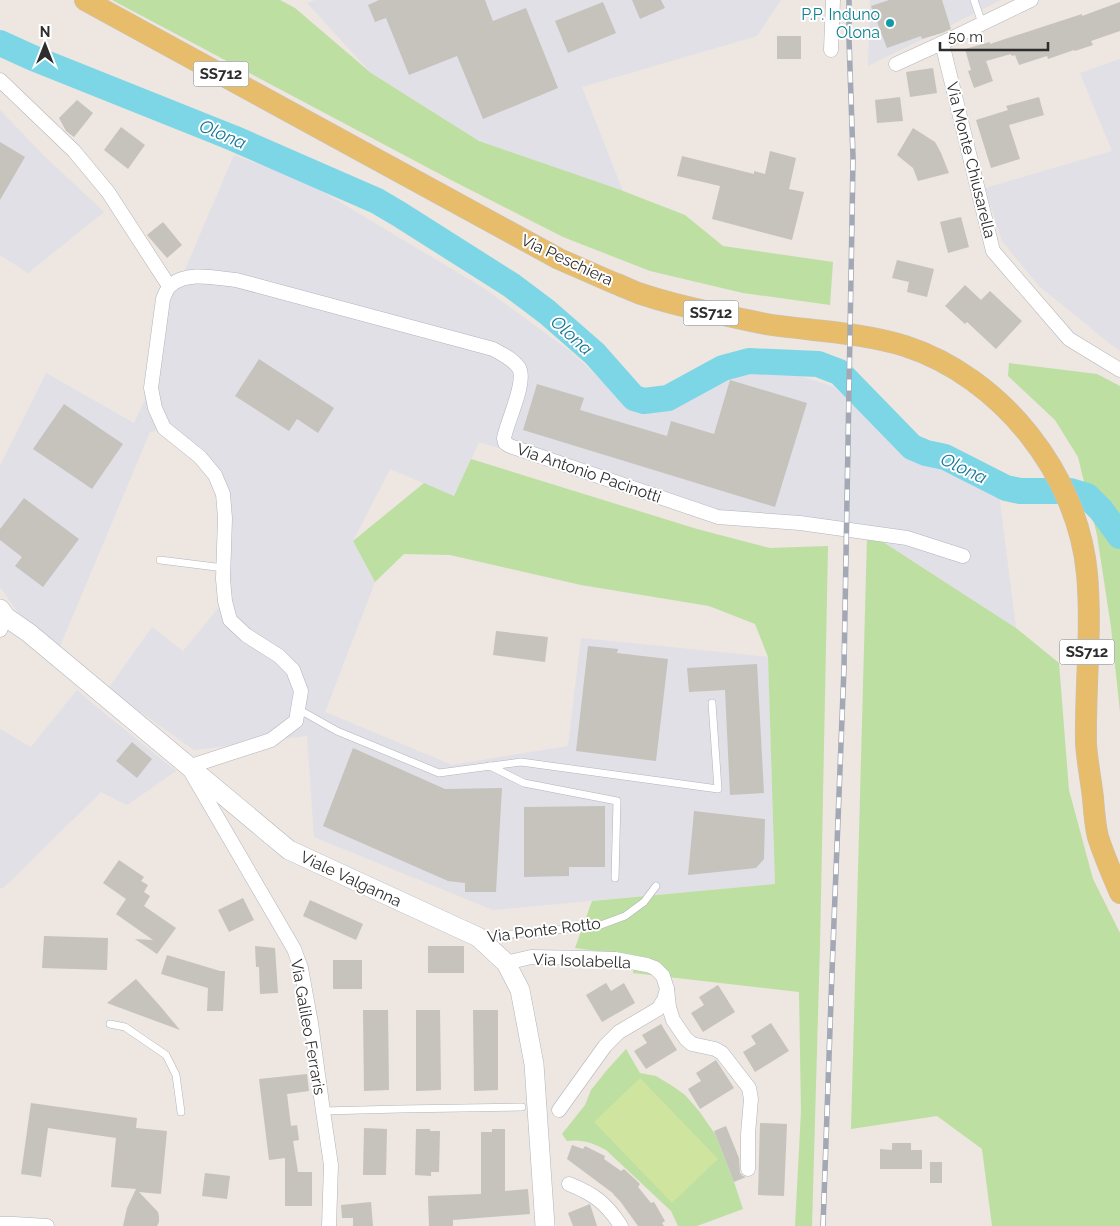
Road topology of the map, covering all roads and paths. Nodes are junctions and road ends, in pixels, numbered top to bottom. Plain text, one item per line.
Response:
1 (85, 0) edge
2 (833, 0) edge
3 (974, 0) edge
4 (1030, 0) edge
5 (982, 23) junction
6 (942, 43) junction
7 (832, 50) dead end
8 (896, 64) dead end
9 (0, 80) edge
10 (169, 286) junction
11 (1120, 370) edge
12 (963, 556) dead end
13 (160, 560) dead end
14 (224, 568) junction
15 (2, 619) edge
16 (712, 704) dead end
17 (298, 709) junction
18 (489, 766) junction
19 (188, 767) junction
20 (615, 878) dead end
21 (656, 886) dead end
22 (1120, 893) edge
23 (478, 937) junction
24 (506, 963) junction
25 (667, 989) junction
26 (110, 1024) dead end
27 (522, 1107) dead end
28 (559, 1110) dead end
29 (322, 1111) junction
30 (181, 1112) dead end
31 (748, 1169) dead end
32 (568, 1184) dead end
33 (0, 1224) edge
34 (47, 1226) edge
35 (329, 1226) edge
36 (545, 1226) edge
37 (621, 1226) edge

1 - 22 main road, Via Peschiera / SS712
2 - 7 street
3 - 5 lane
4 - 5 street
5 - 6 street
6 - 8 street
6 - 11 street, Via Monte Chiusarella
9 - 10 street
10 - 12 street, Via Antonio Pacinotti
10 - 14 street
13 - 14 lane
14 - 17 street
15 - 19 main road, Viale Valganna
16 - 18 lane
17 - 18 lane
17 - 19 street
18 - 20 lane
19 - 23 main road, Viale Valganna
19 - 29 street, Via Galileo Ferraris
21 - 23 lane, Via Ponte Rotto
23 - 24 main road, Viale Valganna
24 - 25 street, Via Isolabella
24 - 36 main road, Viale Valganna
25 - 28 street
25 - 31 street, Via Isolabella
26 - 30 lane
27 - 29 lane
29 - 35 street, Via Galileo Ferraris
32 - 37 street
33 - 34 street

